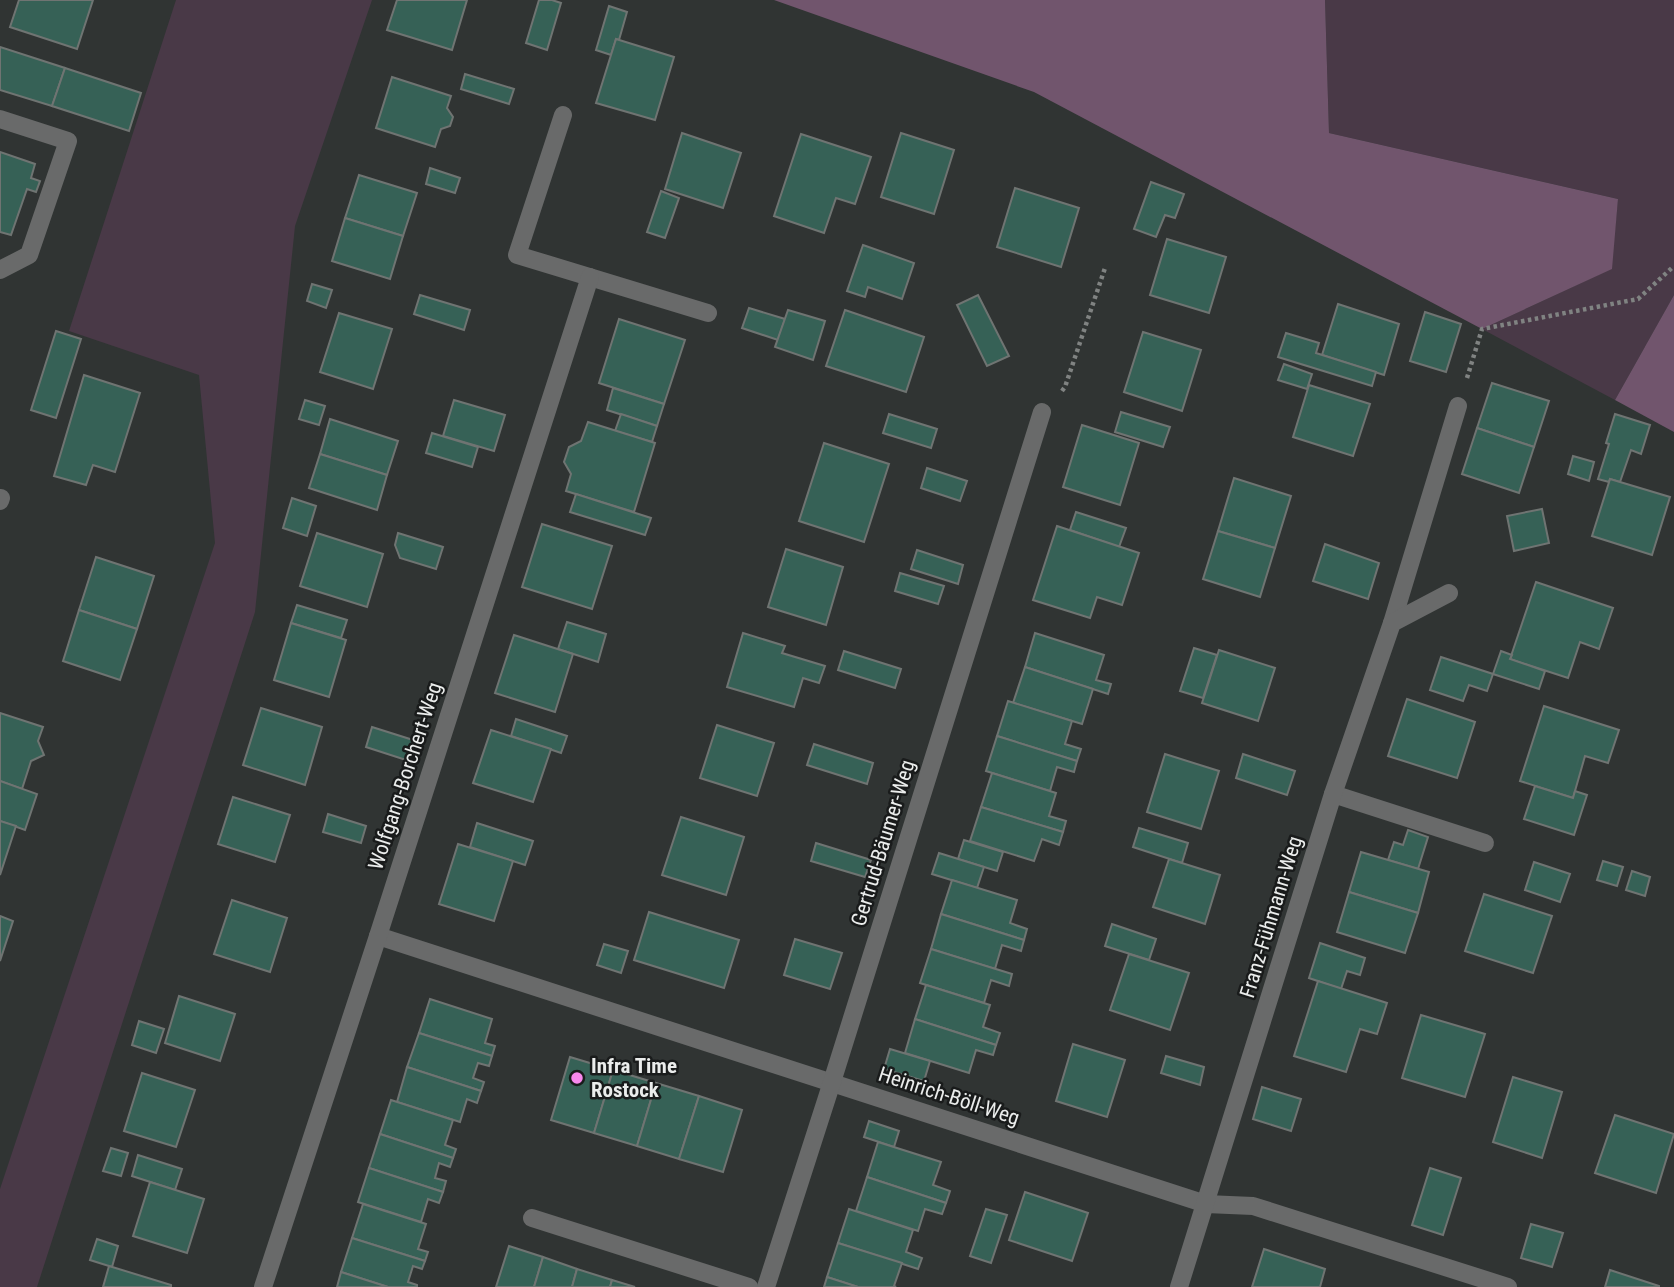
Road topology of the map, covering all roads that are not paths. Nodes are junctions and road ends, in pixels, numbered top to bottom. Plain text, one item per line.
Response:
1 (563, 115) dead end
2 (0, 119) edge
3 (0, 270) edge
4 (590, 277) junction
5 (708, 313) dead end
6 (1458, 406) road end
7 (1042, 412) road end
8 (1449, 593) dead end
9 (1392, 623) junction
10 (1333, 794) junction
11 (1485, 843) dead end
12 (378, 936) junction
13 (832, 1082) junction
14 (1206, 1204) junction
15 (532, 1218) dead end
16 (263, 1287) edge
17 (749, 1287) edge
18 (766, 1287) edge
19 (1179, 1287) edge
20 (1508, 1287) edge

1 - 4 street
2 - 3 street
4 - 5 street
4 - 12 street, Wolfgang-Borchert-Weg
6 - 9 street, Franz-Fühmann-Weg
7 - 13 street, Gertrud-Bäumer-Weg
8 - 9 street
9 - 10 street, Franz-Fühmann-Weg
10 - 11 street
10 - 14 street, Franz-Fühmann-Weg
12 - 13 street, Heinrich-Böll-Weg
12 - 16 street, Wolfgang-Borchert-Weg
13 - 14 street, Heinrich-Böll-Weg
13 - 18 street, Gertrud-Bäumer-Weg
14 - 19 street, Franz-Fühmann-Weg
14 - 20 street, Heinrich-Böll-Weg
15 - 17 street

